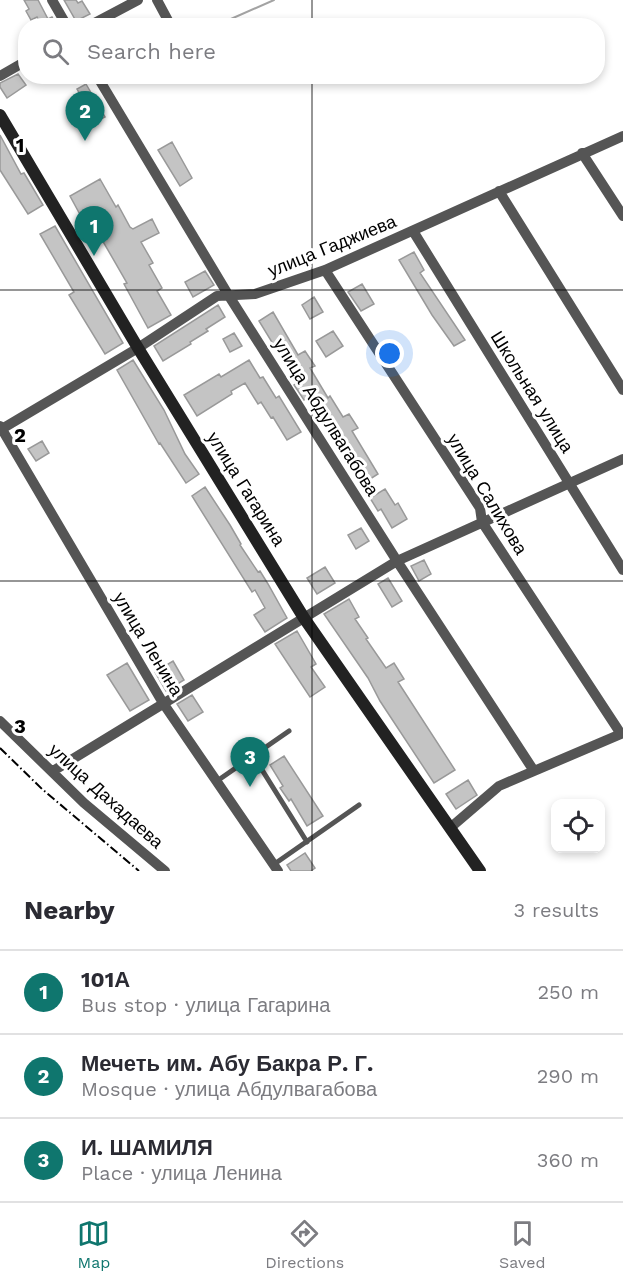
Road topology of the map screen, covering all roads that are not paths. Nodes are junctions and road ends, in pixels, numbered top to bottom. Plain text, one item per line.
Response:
1 (52, 0) edge
2 (138, 0) edge
3 (157, 0) edge
4 (62, 18) edge
5 (104, 18) edge
6 (167, 18) edge
7 (18, 66) edge
8 (0, 76) edge
9 (102, 84) edge
10 (0, 115) edge
11 (623, 136) edge
12 (582, 153) junction
13 (499, 190) junction
14 (623, 216) edge
15 (413, 231) junction
16 (325, 270) junction
17 (229, 296) junction
18 (138, 348) junction
19 (623, 390) edge
20 (1, 428) edge
21 (623, 459) edge
22 (568, 483) junction
23 (482, 522) junction
24 (397, 561) junction
25 (623, 570) edge
26 (304, 618) junction
27 (163, 703) junction
28 (0, 722) edge
29 (289, 732) dead end
30 (622, 734) edge
31 (254, 757) junction
32 (53, 771) junction
33 (534, 771) junction
34 (217, 781) junction
35 (359, 805) dead end
36 (450, 828) junction
37 (307, 842) junction
38 (275, 868) edge
39 (165, 871) edge
40 (480, 871) edge

1 - 4 street
2 - 5 street
3 - 6 street
7 - 8 street
9 - 17 street, улица Абдулвагабова
10 - 18 street, улица Гагарина
11 - 12 street, улица Гаджиева
12 - 13 street, улица Гаджиева
12 - 14 street
13 - 15 street, улица Гаджиева
13 - 19 street
15 - 16 street, улица Гаджиева
15 - 22 street, Школьная улица
16 - 17 street, улица Гаджиева
16 - 23 street, улица Салихова
17 - 18 street, улица Гаджиева
17 - 24 street, улица Абдулвагабова
18 - 20 street, улица Гаджиева
18 - 26 street, улица Гагарина
20 - 27 street, улица Ленина
21 - 22 street
22 - 23 street
22 - 25 street, Школьная улица
23 - 24 street
23 - 30 street, улица Салихова
24 - 26 street
24 - 33 street, улица Абдулвагабова
26 - 27 street
26 - 36 street, улица Гагарина
27 - 32 street
27 - 34 street, улица Ленина
28 - 32 street, улица Дахадаева
29 - 31 lane
30 - 33 street
31 - 34 lane
31 - 37 lane
32 - 39 street, улица Дахадаева
33 - 36 street
34 - 38 street, улица Ленина
35 - 37 lane
36 - 40 street, улица Гагарина
37 - 38 lane

